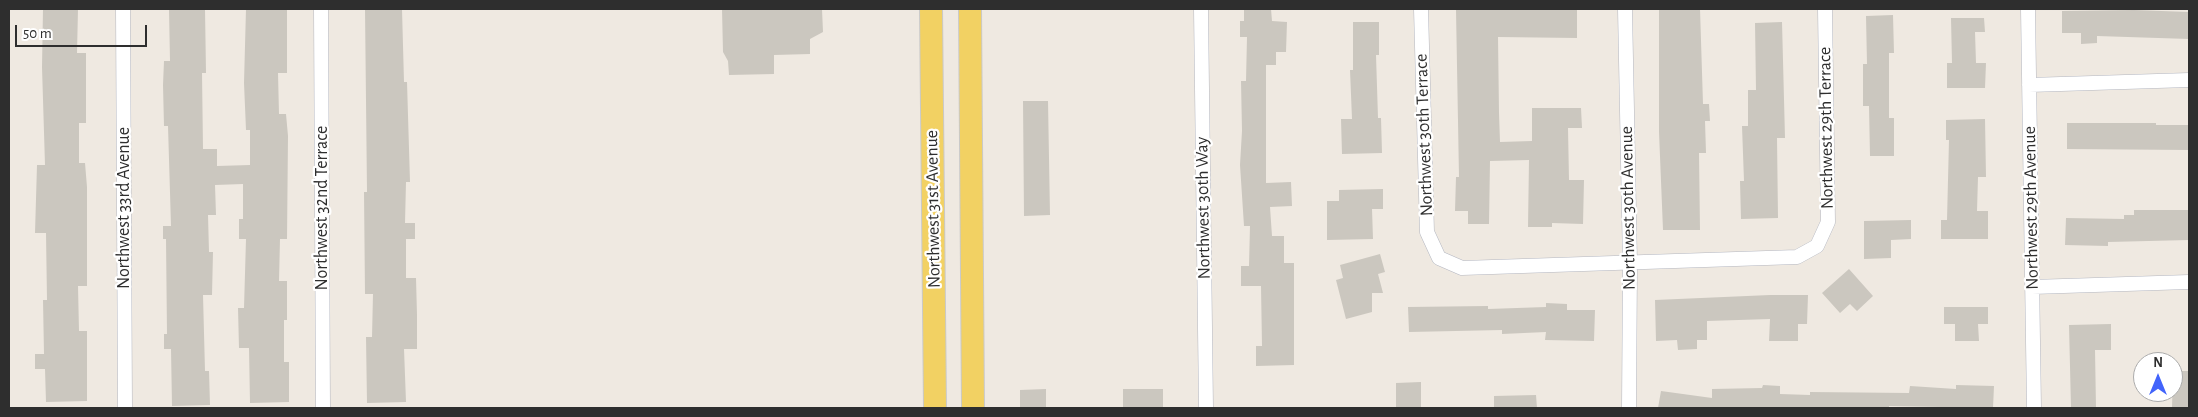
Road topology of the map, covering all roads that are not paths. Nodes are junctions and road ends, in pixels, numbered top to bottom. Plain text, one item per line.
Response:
1 (123, 9) edge
2 (321, 9) edge
3 (931, 9) edge
4 (970, 9) edge
5 (1200, 9) edge
6 (1421, 9) edge
7 (1625, 9) edge
8 (1824, 9) edge
9 (2028, 9) edge
10 (2189, 80) edge
11 (2029, 85) junction
12 (1630, 264) junction
13 (2189, 282) edge
14 (2032, 287) junction
15 (126, 408) edge
16 (323, 408) edge
17 (935, 408) edge
18 (973, 408) edge
19 (1206, 408) edge
20 (1629, 408) edge
21 (2034, 408) edge

1 - 15 street, Northwest 33rd Avenue
2 - 16 street, Northwest 32nd Terrace
3 - 17 main road, Northwest 31st Avenue
4 - 18 main road
5 - 19 street, Northwest 30th Way
6 - 12 street, Northwest 30th Terrace
7 - 12 street, Northwest 30th Avenue
8 - 12 street, Northwest 29th Terrace
9 - 11 street, Northwest 29th Avenue
10 - 11 street
11 - 14 street, Northwest 29th Avenue
12 - 20 street, Northwest 30th Avenue
13 - 14 street
14 - 21 street, Northwest 29th Avenue

